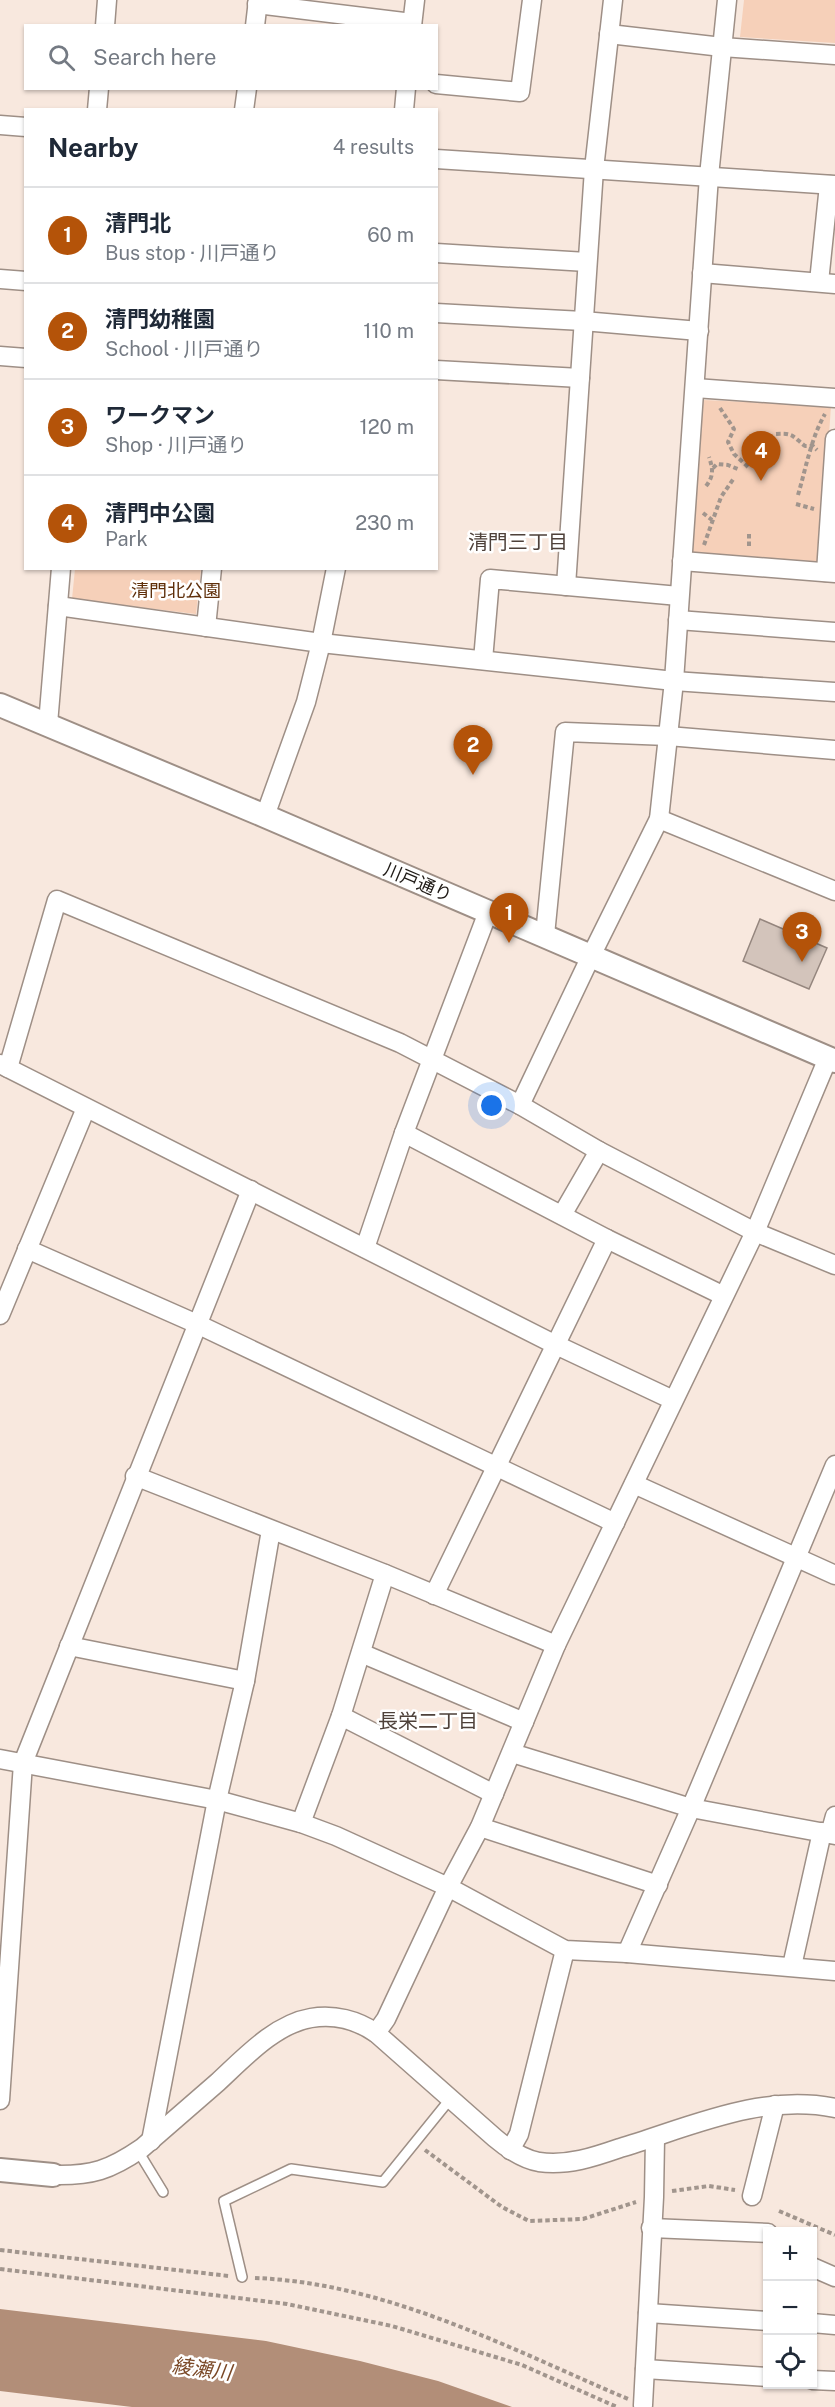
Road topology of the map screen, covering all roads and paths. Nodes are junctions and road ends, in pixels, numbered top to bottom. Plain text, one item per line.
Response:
1 (107, 0) edge
2 (415, 0) edge
3 (532, 0) edge
4 (613, 0) edge
5 (727, 0) edge
6 (258, 2) edge
7 (105, 24) edge
8 (255, 24) edge
9 (412, 24) edge
10 (609, 34) junction
11 (722, 47) junction
12 (835, 55) edge
13 (438, 84) edge
14 (99, 90) edge
15 (247, 90) edge
16 (406, 90) edge
17 (97, 108) edge
18 (244, 108) edge
19 (404, 108) edge
20 (0, 125) edge
21 (24, 127) edge
22 (438, 159) edge
23 (594, 169) junction
24 (708, 176) junction
25 (832, 185) edge
26 (438, 253) edge
27 (587, 262) junction
28 (702, 273) junction
29 (0, 279) edge
30 (24, 281) edge
31 (827, 283) edge
32 (438, 313) edge
33 (583, 321) junction
34 (699, 331) junction
35 (0, 356) edge
36 (24, 358) edge
37 (438, 370) edge
38 (580, 378) junction
39 (695, 388) junction
40 (835, 398) edge
41 (719, 406) junction
42 (731, 407) dead end
43 (713, 409) dead end
44 (814, 411) dead end
45 (776, 434) dead end
46 (835, 439) edge
47 (813, 446) junction
48 (707, 448) dead end
49 (820, 454) dead end
50 (748, 466) dead end
51 (713, 468) junction
52 (740, 470) dead end
53 (734, 478) dead end
54 (702, 492) dead end
55 (798, 495) dead end
56 (819, 503) dead end
57 (796, 504) dead end
58 (702, 507) dead end
59 (712, 520) junction
60 (749, 534) dead end
61 (750, 557) dead end
62 (688, 561) junction
63 (61, 570) edge
64 (212, 570) edge
65 (336, 570) edge
66 (831, 572) edge
67 (566, 586) junction
68 (679, 596) junction
69 (58, 606) junction
70 (678, 620) junction
71 (206, 627) junction
72 (835, 632) edge
73 (321, 643) junction
74 (483, 660) junction
75 (674, 681) junction
76 (835, 692) edge
77 (0, 705) edge
78 (48, 724) junction
79 (668, 736) junction
80 (835, 750) edge
81 (265, 816) junction
82 (659, 819) junction
83 (835, 891) edge
84 (488, 912) junction
85 (545, 935) junction
86 (591, 956) junction
87 (832, 1059) edge
88 (433, 1060) junction
89 (4, 1066) edge
90 (520, 1105) junction
91 (86, 1108) junction
92 (404, 1133) junction
93 (599, 1151) junction
94 (251, 1190) junction
95 (562, 1215) junction
96 (754, 1232) junction
97 (607, 1239) junction
98 (365, 1248) junction
99 (27, 1249) junction
100 (835, 1265) edge
101 (722, 1295) junction
102 (0, 1315) edge
103 (197, 1324) junction
104 (554, 1344) junction
105 (673, 1400) junction
106 (835, 1465) edge
107 (496, 1466) junction
108 (135, 1476) junction
109 (634, 1484) junction
110 (615, 1523) junction
111 (272, 1530) junction
112 (796, 1558) junction
113 (386, 1574) junction
114 (835, 1575) edge
115 (434, 1594) junction
116 (555, 1645) junction
117 (69, 1646) junction
118 (361, 1653) junction
119 (245, 1681) junction
120 (341, 1716) junction
121 (524, 1722) junction
122 (512, 1753) junction
123 (0, 1759) edge
124 (22, 1763) junction
125 (494, 1794) junction
126 (217, 1800) junction
127 (692, 1808) junction
128 (835, 1816) edge
129 (301, 1823) junction
130 (480, 1827) junction
131 (829, 1834) edge
132 (658, 1885) junction
133 (448, 1887) junction
134 (565, 1950) junction
135 (627, 1953) junction
136 (792, 1966) junction
137 (835, 1971) edge
138 (376, 2033) junction
139 (451, 2098) junction
140 (0, 2100) edge
141 (775, 2105) junction
142 (835, 2108) edge
143 (655, 2138) junction
144 (415, 2142) junction
145 (144, 2146) junction
146 (510, 2150) junction
147 (0, 2170) edge
148 (53, 2175) joint
149 (163, 2192) dead end
150 (752, 2196) joint
151 (654, 2197) junction
152 (779, 2211) dead end
153 (651, 2228) junction
154 (763, 2233) edge
155 (835, 2235) edge
156 (0, 2250) edge
157 (0, 2269) edge
158 (817, 2269) edge
159 (242, 2277) junction
160 (835, 2277) edge
161 (648, 2313) junction
162 (763, 2321) edge
163 (817, 2323) edge
164 (835, 2325) edge
165 (645, 2369) junction
166 (763, 2377) edge
167 (817, 2380) edge
168 (835, 2381) edge
169 (643, 2405) joint
170 (617, 2407) edge

1 - 7 street
2 - 9 street
3 - 13 street
4 - 10 street
5 - 11 street
6 - 8 street
6 - 9 street
10 - 11 street
10 - 23 street
11 - 12 street
11 - 24 street
14 - 17 street
15 - 18 street
16 - 19 street
20 - 21 street
22 - 23 street
23 - 24 street
23 - 27 street
24 - 25 street
24 - 28 street
25 - 31 street
26 - 27 street
27 - 33 street
28 - 31 street
28 - 34 street
29 - 30 street
32 - 33 street
33 - 34 street
33 - 38 street
34 - 39 street
35 - 36 street
37 - 38 street
38 - 67 street
39 - 40 street
39 - 62 street
41 - 42 path
41 - 43 path
41 - 50 path
44 - 47 path
45 - 47 path
46 - 66 street
47 - 49 path
47 - 55 path
48 - 51 path
51 - 52 path
51 - 54 path
53 - 59 path
56 - 57 path
58 - 59 path
59 - 62 path
60 - 61 path
62 - 66 street
62 - 68 street
63 - 69 street
64 - 71 street
65 - 73 street
67 - 68 street
67 - 74 street
68 - 70 street
69 - 71 street
69 - 78 street
70 - 72 street
70 - 75 street
71 - 73 street
73 - 74 street
73 - 81 street
74 - 75 street
75 - 76 street
75 - 79 street
77 - 78 street, 川戸通り
78 - 81 street, 川戸通り
79 - 80 street
79 - 82 street
79 - 85 street
81 - 84 street, 川戸通り
82 - 83 street
82 - 86 street
84 - 85 street, 川戸通り
84 - 88 street
85 - 86 street, 川戸通り
86 - 87 street, 川戸通り
86 - 90 street
87 - 96 street
88 - 89 street
88 - 90 street
88 - 92 street
89 - 91 street
90 - 93 street
91 - 94 street
91 - 99 street
92 - 95 street
92 - 98 street
93 - 95 street
93 - 96 street
94 - 98 street
94 - 103 street
95 - 97 street
96 - 100 street
96 - 101 street
97 - 101 street
97 - 104 street
98 - 104 street
99 - 102 street
99 - 103 street
101 - 105 street
103 - 107 street
103 - 108 street
104 - 105 street
104 - 107 street
105 - 109 street
106 - 112 street
107 - 110 street
107 - 115 street
108 - 111 street
108 - 117 street
109 - 110 street
109 - 112 street
110 - 116 street
111 - 113 street
111 - 119 street
112 - 114 street
112 - 127 street
113 - 115 street
113 - 118 street
115 - 116 street
116 - 121 street
117 - 119 street
117 - 124 street
118 - 120 street
118 - 121 street
119 - 126 street
120 - 125 street
120 - 129 street
121 - 122 street
122 - 125 street
122 - 127 street
123 - 124 street
124 - 126 street
124 - 140 street
125 - 130 street
126 - 129 street
126 - 145 street
127 - 131 street
127 - 132 street
128 - 131 street
129 - 133 street
130 - 132 street
130 - 133 street
131 - 136 street
132 - 135 street
133 - 134 street
133 - 138 street
134 - 135 street
134 - 146 street
135 - 136 street
136 - 137 street
138 - 139 street
138 - 145 street
139 - 144 lane
139 - 146 street
141 - 142 street
141 - 143 street
141 - 150 street
143 - 146 street
143 - 151 street
144 - 151 path
144 - 159 lane
145 - 148 street
145 - 149 lane
147 - 148 street
150 - 151 path
151 - 153 street
152 - 155 path
153 - 154 street
153 - 161 street
156 - 159 path
157 - 170 path
158 - 160 street
159 - 169 path
161 - 162 street
161 - 165 street
163 - 164 street
165 - 166 street
165 - 169 street
167 - 168 street

